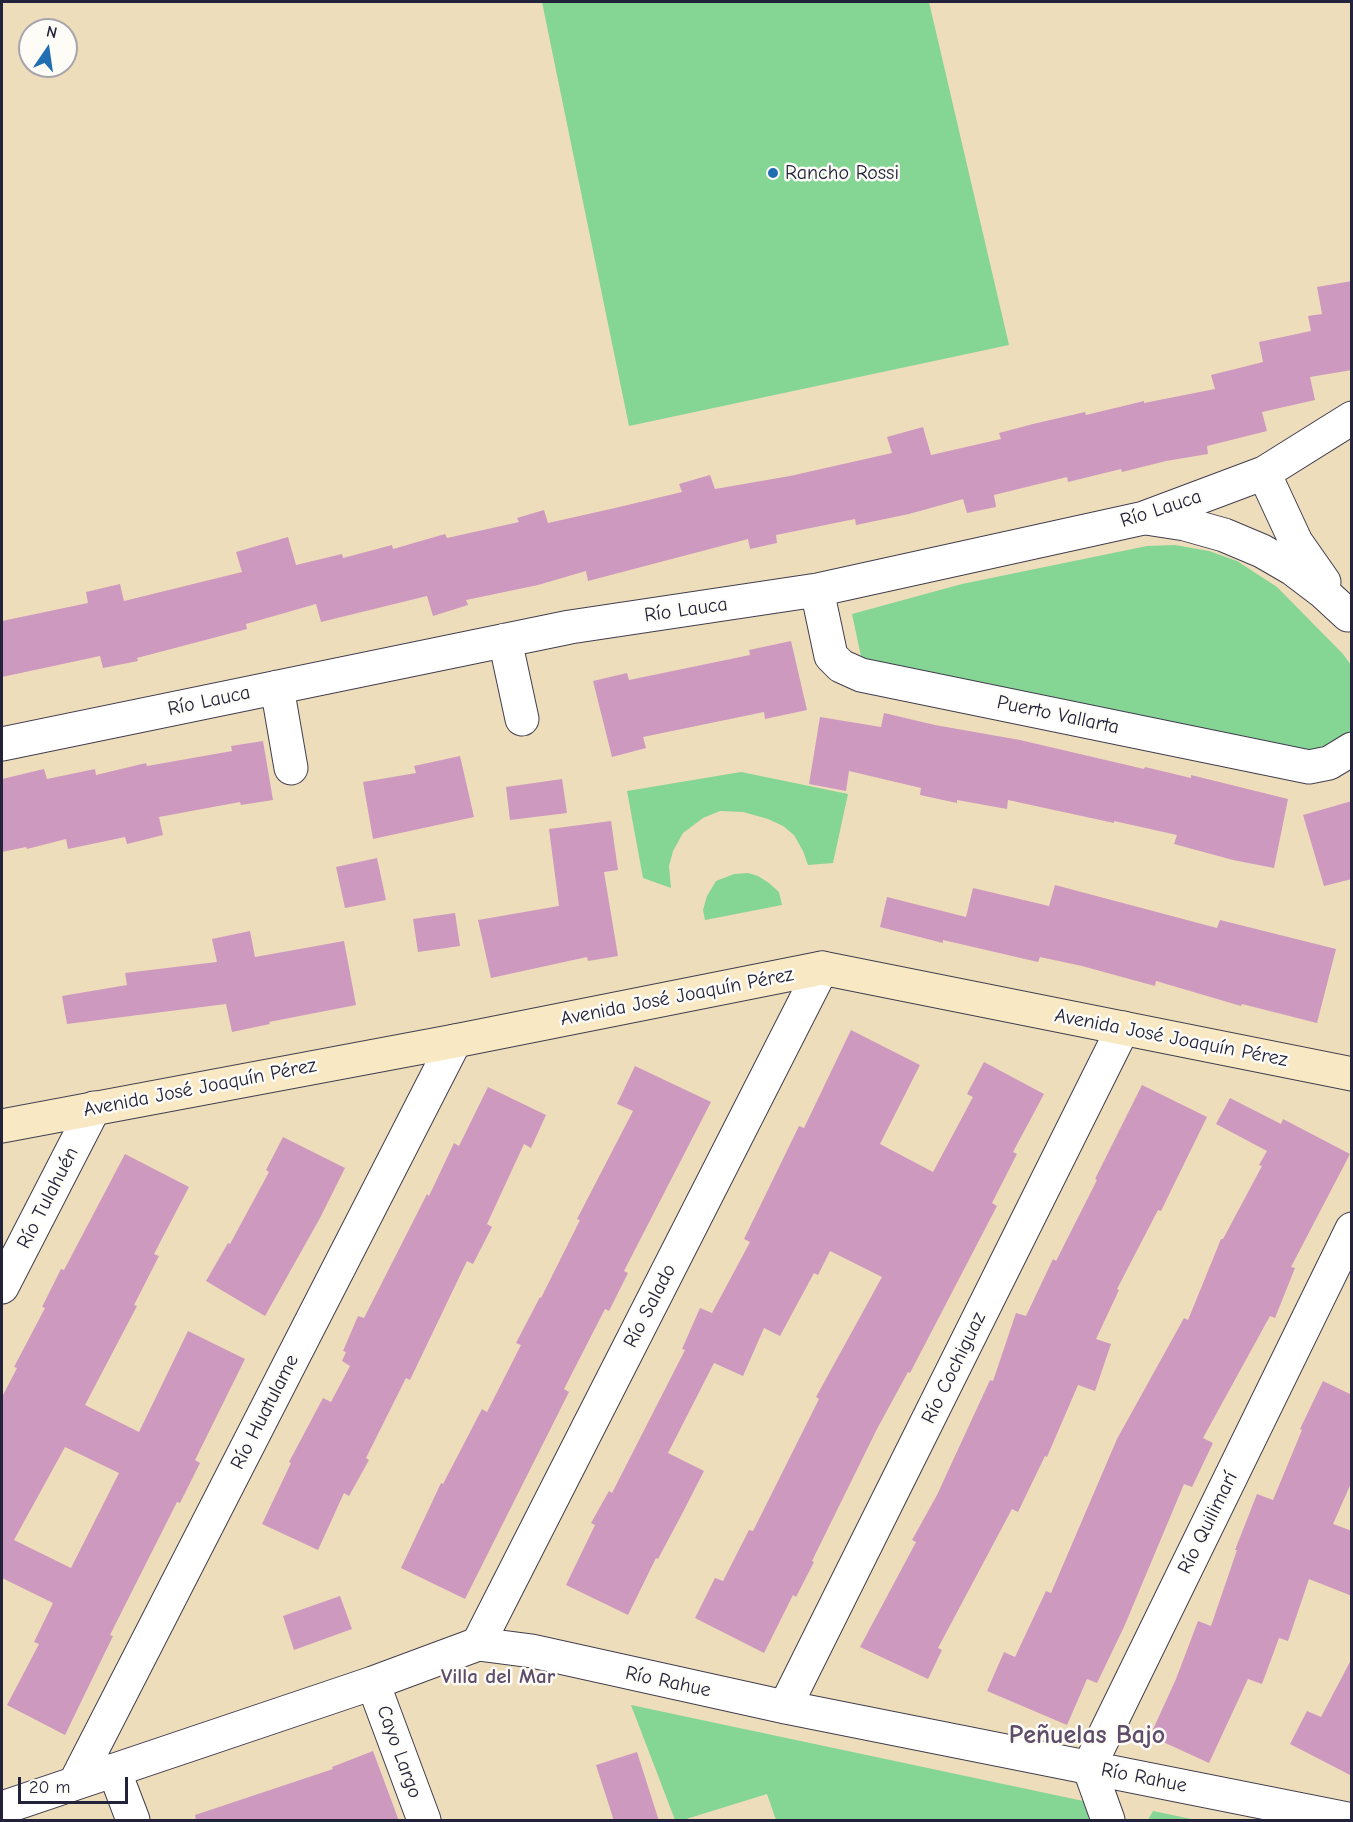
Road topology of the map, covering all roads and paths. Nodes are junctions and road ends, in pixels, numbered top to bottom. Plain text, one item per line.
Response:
1 (1352, 418) edge
2 (1264, 473) junction
3 (1144, 518) junction
4 (817, 590) junction
5 (1350, 618) edge
6 (505, 640) junction
7 (278, 687) junction
8 (522, 719) dead end
9 (2, 744) edge
10 (1352, 749) edge
11 (291, 768) dead end
12 (822, 968) junction
13 (1123, 1028) junction
14 (454, 1041) junction
15 (1352, 1074) edge
16 (94, 1108) junction
17 (2, 1126) edge
18 (1352, 1228) edge
19 (2, 1287) edge
20 (478, 1644) junction
21 (373, 1683) junction
22 (785, 1707) junction
23 (1089, 1767) junction
24 (114, 1770) junction
25 (75, 1784) junction
26 (2, 1808) edge
27 (1352, 1820) edge
28 (133, 1821) edge
29 (424, 1821) edge
30 (1108, 1821) edge

1 - 2 street, Río Lauca
2 - 3 street, Río Lauca
2 - 5 street
3 - 4 street, Río Lauca
3 - 5 street
4 - 6 street, Río Lauca
4 - 10 street, Puerto Vallarta
6 - 7 street, Río Lauca
6 - 8 street
7 - 9 street, Río Lauca
7 - 11 street
12 - 13 main road, Avenida José Joaquín Pérez
12 - 14 main road, Avenida José Joaquín Pérez
12 - 20 street, Río Salado
13 - 15 main road, Avenida José Joaquín Pérez
13 - 22 street, Río Cochiguaz
14 - 16 main road, Avenida José Joaquín Pérez
14 - 25 street, Río Huatulame
16 - 17 main road, Avenida José Joaquín Pérez
16 - 19 street, Río Tulahuén
18 - 23 street, Río Quilimarí
20 - 21 street, Río Rahue
20 - 22 street, Río Rahue
21 - 24 street, Río Rahue
21 - 29 street, Cayo Largo
22 - 23 street, Río Rahue
23 - 27 street, Río Rahue
23 - 30 street
24 - 25 street, Río Rahue
24 - 28 street
25 - 26 street, Río Rahue

